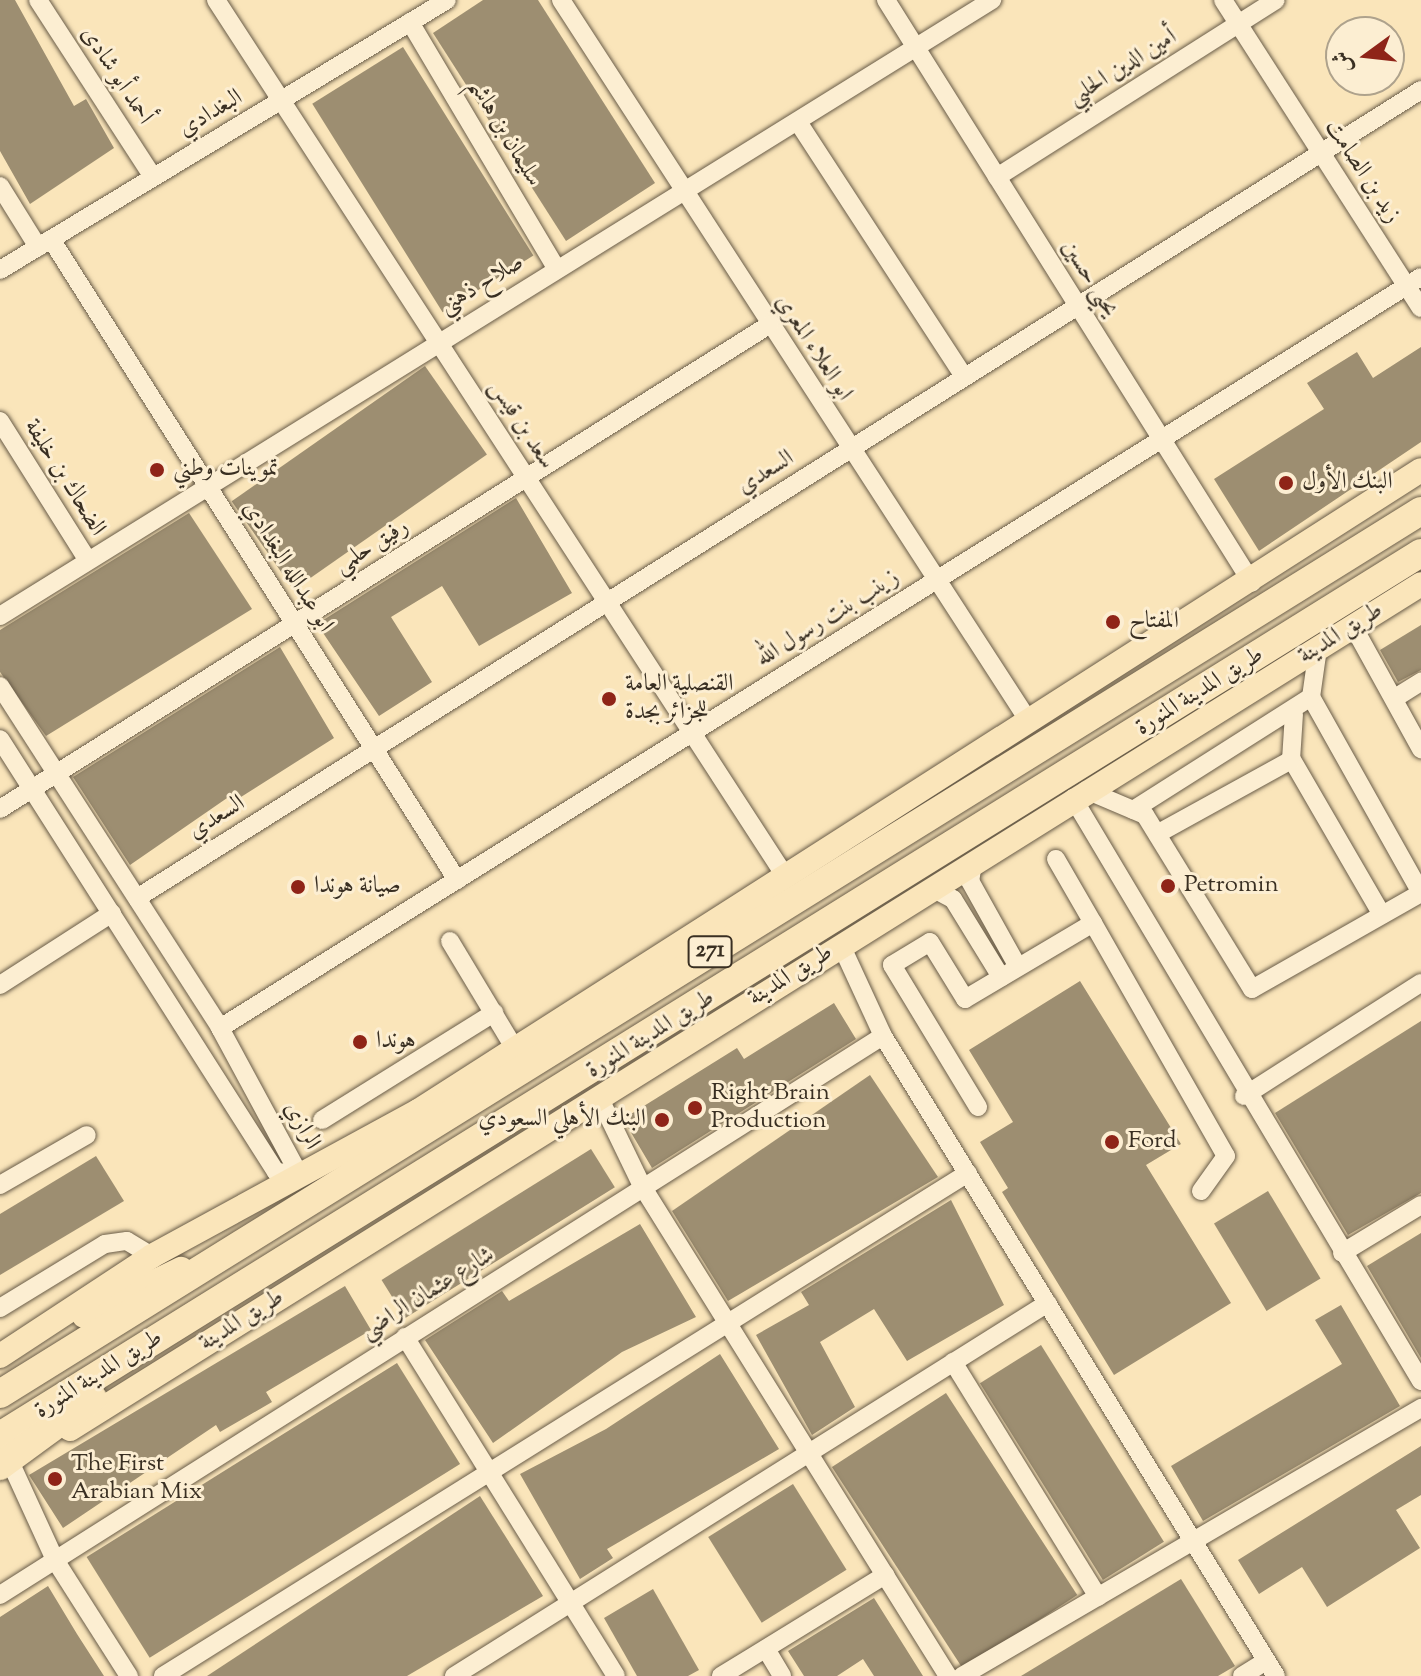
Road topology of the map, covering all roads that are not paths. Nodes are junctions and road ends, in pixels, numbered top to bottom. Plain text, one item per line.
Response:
1 (38, 0) edge
2 (216, 0) edge
3 (447, 0) edge
4 (561, 0) edge
5 (886, 0) edge
6 (992, 0) edge
7 (1223, 0) edge
8 (1276, 0) edge
9 (410, 22) junction
10 (1238, 22) junction
11 (917, 49) junction
12 (1421, 90) edge
13 (281, 100) junction
14 (798, 122) junction
15 (1321, 153) junction
16 (153, 177) junction
17 (997, 177) junction
18 (0, 186) edge
19 (683, 191) junction
20 (44, 243) junction
21 (556, 268) junction
22 (0, 270) edge
23 (1414, 282) edge
24 (1078, 305) junction
25 (1421, 308) edge
26 (769, 325) junction
27 (437, 341) junction
28 (964, 377) junction
29 (0, 421) edge
30 (1162, 439) junction
31 (850, 449) junction
32 (1421, 470) edge
33 (526, 478) junction
34 (207, 486) junction
35 (1421, 511) edge
36 (1421, 553) edge
37 (88, 561) junction
38 (935, 581) junction
39 (1252, 583) junction
40 (1421, 584) edge
41 (607, 602) junction
42 (0, 616) edge
43 (294, 624) junction
44 (1353, 626) junction
45 (1318, 648) junction
46 (1421, 682) edge
47 (0, 686) edge
48 (1311, 697) junction
49 (1395, 698) junction
50 (1061, 701) junction
51 (1294, 714) junction
52 (1028, 720) junction
53 (692, 733) junction
54 (0, 739) edge
55 (373, 749) junction
56 (1421, 749) edge
57 (1291, 758) junction
58 (57, 774) junction
59 (32, 789) junction
60 (1080, 794) junction
61 (0, 809) edge
62 (1133, 810) junction
63 (1157, 834) junction
64 (864, 857) junction
65 (1056, 859) dead end
66 (970, 865) junction
67 (785, 876) junction
68 (457, 880) junction
69 (932, 888) junction
70 (1421, 893) edge
71 (137, 898) junction
72 (112, 913) junction
73 (1382, 915) junction
74 (1093, 923) junction
75 (450, 941) dead end
76 (841, 945) junction
77 (177, 960) junction
78 (1018, 967) junction
79 (152, 977) junction
80 (1001, 977) junction
81 (1421, 983) edge
82 (0, 985) edge
83 (494, 1013) junction
84 (220, 1028) junction
85 (883, 1036) junction
86 (515, 1049) junction
87 (627, 1051) junction
88 (1244, 1096) junction
89 (599, 1097) junction
90 (978, 1107) dead end
91 (322, 1120) dead end
92 (87, 1135) dead end
93 (968, 1173) junction
94 (299, 1174) junction
95 (0, 1185) edge
96 (642, 1186) junction
97 (1201, 1191) dead end
98 (1421, 1205) edge
99 (273, 1224) junction
100 (1342, 1253) junction
101 (152, 1256) junction
102 (283, 1262) junction
103 (1048, 1303) junction
104 (0, 1308) edge
105 (727, 1322) junction
106 (405, 1337) junction
107 (0, 1357) edge
108 (953, 1362) junction
109 (1421, 1381) edge
110 (0, 1394) edge
111 (1421, 1408) edge
112 (0, 1436) edge
113 (809, 1453) junction
114 (489, 1468) junction
115 (4, 1469) edge
116 (1194, 1541) junction
117 (55, 1560) junction
118 (885, 1575) junction
119 (0, 1595) edge
120 (1098, 1597) junction
121 (571, 1603) junction
122 (766, 1649) junction
123 (1271, 1668) edge
124 (129, 1676) edge
125 (163, 1676) edge
126 (454, 1676) edge
127 (616, 1676) edge
128 (721, 1676) edge
129 (782, 1676) edge
130 (948, 1676) edge
131 (962, 1676) edge
132 (1242, 1676) edge

1 - 16 street, أحمد أبو شادى
2 - 13 street, سعد بن قيس
3 - 9 street, البغدادي
4 - 19 street, ابو العلاء المعري
5 - 11 street, يحيى حسين
6 - 11 street, صلاح ذهني
7 - 10 street, زيد بن الصامت
8 - 10 street, أمين الدين الحلبي
9 - 13 street, البغدادي
9 - 21 street, سليمان بن هاشم
10 - 15 street, زيد بن الصامت
10 - 17 street, أمين الدين الحلبي
11 - 14 street, صلاح ذهني
11 - 17 street, يحيى حسين
12 - 15 street, السعدي
13 - 16 street, البغدادي
13 - 27 street, سعد بن قيس
14 - 19 street, صلاح ذهني
14 - 28 street
15 - 23 street, زيد بن الصامت
15 - 24 street, السعدي
16 - 20 street, البغدادي
17 - 24 street, يحيى حسين
18 - 20 street, ابو عبدالله البغدادي
19 - 21 street, صلاح ذهني
19 - 26 street, ابو العلاء المعري
20 - 22 street, البغدادي
20 - 34 street, ابو عبدالله البغدادي
21 - 27 street, صلاح ذهني
23 - 25 street, زيد بن الصامت
23 - 30 street, زينب بنت رسول الله
24 - 28 street, السعدي
24 - 30 street, يحيى حسين
26 - 31 street, ابو العلاء المعري
26 - 33 street, رفيق حلمي
27 - 33 street, سعد بن قيس
27 - 34 street, صلاح ذهني
28 - 31 street, السعدي
29 - 37 street, الضحاك بن خليفة
30 - 38 street, زينب بنت رسول الله
30 - 39 street, يحيى حسين
31 - 38 street, ابو العلاء المعري
31 - 41 street, السعدي
32 - 39 main road
33 - 41 street, سعد بن قيس
33 - 43 street, رفيق حلمي
34 - 37 street, صلاح ذهني
34 - 43 street, ابو عبدالله البغدادي
35 - 64 highway, طريق المدينة المنورة / 271
36 - 87 highway, طريق المدينة المنورة / 271
37 - 42 street, صلاح ذهني
38 - 52 street, ابو العلاء المعري
38 - 53 street, زينب بنت رسول الله
39 - 50 main road
40 - 44 main road, طريق المدينة
41 - 53 street, سعد بن قيس
41 - 55 street, السعدي
43 - 55 street, ابو عبدالله البغدادي
43 - 58 street, رفيق حلمي
44 - 45 main road, طريق المدينة
44 - 49 street
45 - 48 street
45 - 60 main road, طريق المدينة
46 - 49 street
47 - 58 street, الرازي
48 - 51 street
48 - 70 street
49 - 56 street
50 - 52 main road
50 - 64 main road
51 - 57 street
51 - 62 street
52 - 67 main road
53 - 67 street, سعد بن قيس
53 - 68 street, زينب بنت رسول الله
54 - 59 street, الرازي
55 - 68 street, ابو عبدالله البغدادي
55 - 71 street, السعدي
57 - 63 street
57 - 73 street
58 - 59 street, رفيق حلمي
58 - 71 street, الرازي
59 - 61 street, رفيق حلمي
59 - 72 street, الرازي
60 - 62 street
60 - 66 main road, طريق المدينة
60 - 88 street
62 - 63 street
63 - 73 street
64 - 99 highway, طريق المدينة المنورة / 271
65 - 74 street
66 - 69 main road, طريق المدينة
66 - 78 street
66 - 87 main road
67 - 86 main road
68 - 84 street, زينب بنت رسول الله
69 - 76 main road, طريق المدينة
69 - 80 street
70 - 73 street
71 - 77 street, الرازي
72 - 79 street, الرازي
72 - 82 street
74 - 78 street
74 - 97 street
75 - 83 street
76 - 85 street
76 - 89 main road, طريق المدينة
77 - 79 street
77 - 84 street, الرازي
78 - 80 street
79 - 94 street, الرازي
80 - 90 street
81 - 88 street
83 - 86 street
83 - 91 street
84 - 94 street, الرازي
85 - 93 street
85 - 96 street, شارع عثمان الراضي
86 - 94 main road
87 - 102 highway, طريق المدينة المنورة / 271
88 - 100 street
89 - 96 street
89 - 115 main road, طريق المدينة
92 - 95 street
93 - 103 street
93 - 105 street
94 - 101 main road
96 - 105 street
96 - 106 street, شارع عثمان الراضي
98 - 100 street
99 - 107 main road
99 - 110 highway, طريق المدينة المنورة / 271
100 - 109 street
101 - 104 street
101 - 107 main road
102 - 112 highway, طريق المدينة المنورة / 271
102 - 115 highway
103 - 108 street
103 - 116 street
105 - 113 street
105 - 114 street
106 - 114 street
106 - 117 street, شارع عثمان الراضي
108 - 113 street
108 - 120 street
111 - 116 street
113 - 118 street
113 - 121 street
114 - 121 street
114 - 125 street
115 - 117 street
116 - 120 street
116 - 123 street
117 - 119 street, شارع عثمان الراضي
117 - 124 street
118 - 122 street
118 - 130 street
120 - 131 street
121 - 126 street
121 - 127 street
122 - 128 street
122 - 129 street
123 - 132 street

